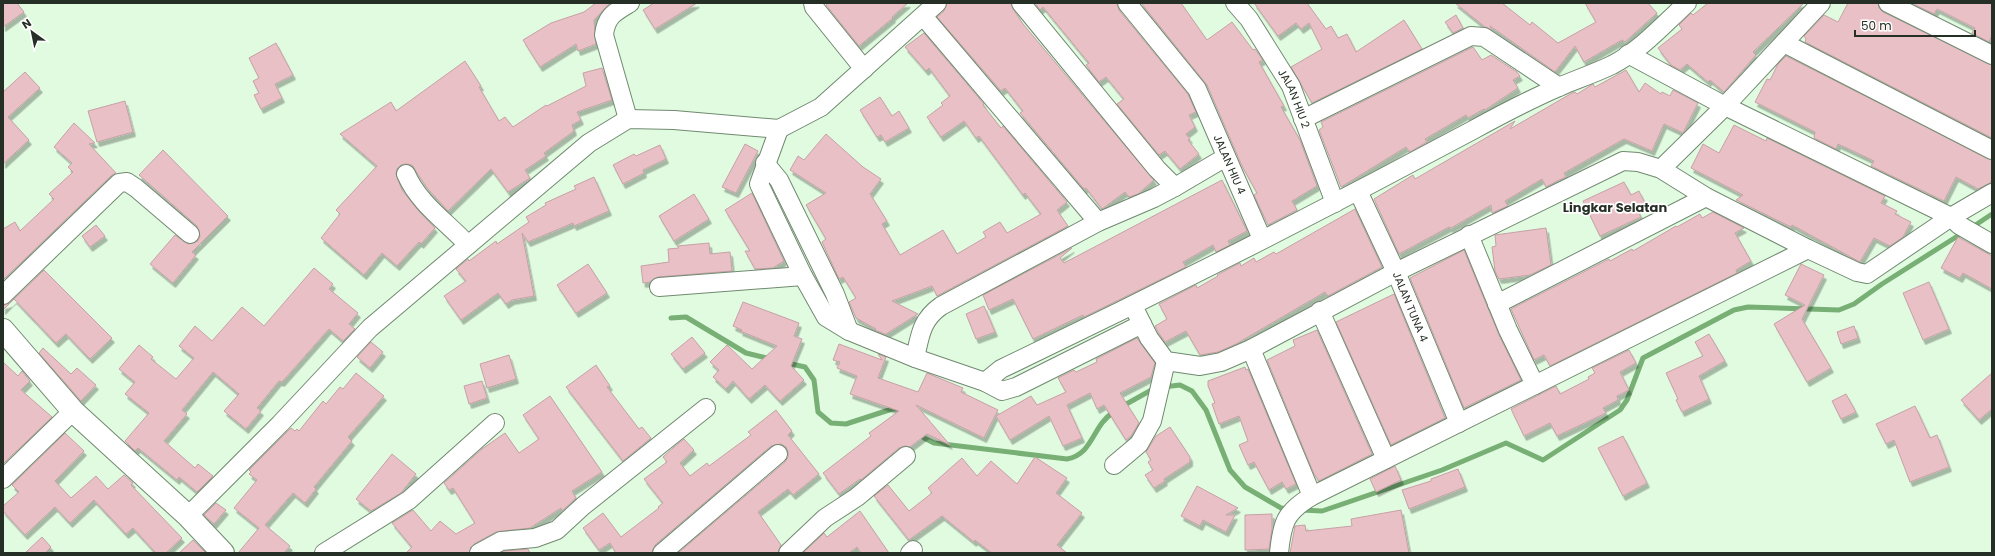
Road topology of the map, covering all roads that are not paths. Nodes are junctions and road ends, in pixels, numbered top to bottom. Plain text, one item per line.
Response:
1 (630, 3) edge
2 (813, 3) edge
3 (937, 3) edge
4 (1021, 3) edge
5 (1127, 3) edge
6 (1235, 3) edge
7 (1821, 3) edge
8 (1888, 3) edge
9 (1676, 7) edge
10 (923, 16) junction
11 (1784, 43) junction
12 (1628, 54) junction
13 (1992, 55) edge
14 (864, 69) junction
15 (1559, 87) junction
16 (1725, 106) junction
17 (628, 119) junction
18 (1303, 119) junction
19 (779, 129) junction
20 (1992, 150) edge
21 (1226, 157) junction
22 (766, 163) junction
23 (1661, 170) junction
24 (406, 174) dead end
25 (1175, 187) junction
26 (1358, 192) junction
27 (1992, 193) edge
28 (1706, 197) junction
29 (1335, 203) junction
30 (1955, 221) junction
31 (1098, 222) junction
32 (190, 234) dead end
33 (1469, 235) junction
34 (1985, 237) edge
35 (1262, 239) junction
36 (468, 245) junction
37 (1808, 250) junction
38 (1396, 272) junction
39 (802, 276) junction
40 (659, 287) dead end
41 (3, 295) edge
42 (1498, 304) junction
43 (1133, 306) junction
44 (1320, 312) junction
45 (1142, 324) junction
46 (848, 331) junction
47 (4, 333) edge
48 (1251, 349) junction
49 (915, 358) junction
50 (1165, 367) junction
51 (985, 382) junction
52 (1535, 385) junction
53 (706, 408) dead end
54 (73, 411) junction
55 (495, 423) dead end
56 (1459, 423) junction
57 (778, 454) dead end
58 (906, 456) dead end
59 (1386, 459) junction
60 (1114, 464) dead end
61 (3, 479) edge
62 (1308, 498) junction
63 (188, 516) junction
64 (223, 553) edge
65 (324, 553) edge
66 (479, 553) edge
67 (662, 553) edge
68 (788, 553) edge
69 (1279, 553) edge

1 - 17 street
2 - 14 street
3 - 10 street
4 - 25 street
5 - 21 street, JALAN HIU 4
6 - 18 street, JALAN HIU 2
7 - 11 street
8 - 13 street
9 - 12 street
10 - 14 street
10 - 31 street
11 - 16 street
11 - 20 street
12 - 15 street
12 - 16 street
14 - 19 street
15 - 18 street
15 - 26 street
16 - 23 street
16 - 30 street
17 - 19 street
17 - 36 street
18 - 29 street, JALAN HIU 2
19 - 22 street
21 - 25 street
21 - 35 street, JALAN HIU 4
22 - 39 street
22 - 46 street
23 - 28 street
23 - 33 street
24 - 36 street
25 - 31 street
26 - 29 street
26 - 38 street, JALAN TUNA 4
27 - 30 street
28 - 37 street
28 - 42 street
29 - 35 street
30 - 34 street
30 - 37 street
31 - 49 street
32 - 41 street
33 - 38 street
33 - 42 street
35 - 43 street
36 - 63 street
37 - 52 street
38 - 44 street
38 - 56 street, JALAN TUNA 4
39 - 40 street
39 - 46 street
42 - 52 street
43 - 45 street
43 - 51 street
44 - 48 street
44 - 59 street
45 - 50 street
45 - 51 street
46 - 49 street
47 - 54 street
48 - 50 street
48 - 62 street
49 - 51 street
50 - 60 street
52 - 56 street
53 - 66 street
54 - 61 street
54 - 63 street
55 - 65 street
56 - 59 street
57 - 67 street
58 - 68 street
59 - 62 street
62 - 69 street
63 - 64 street

